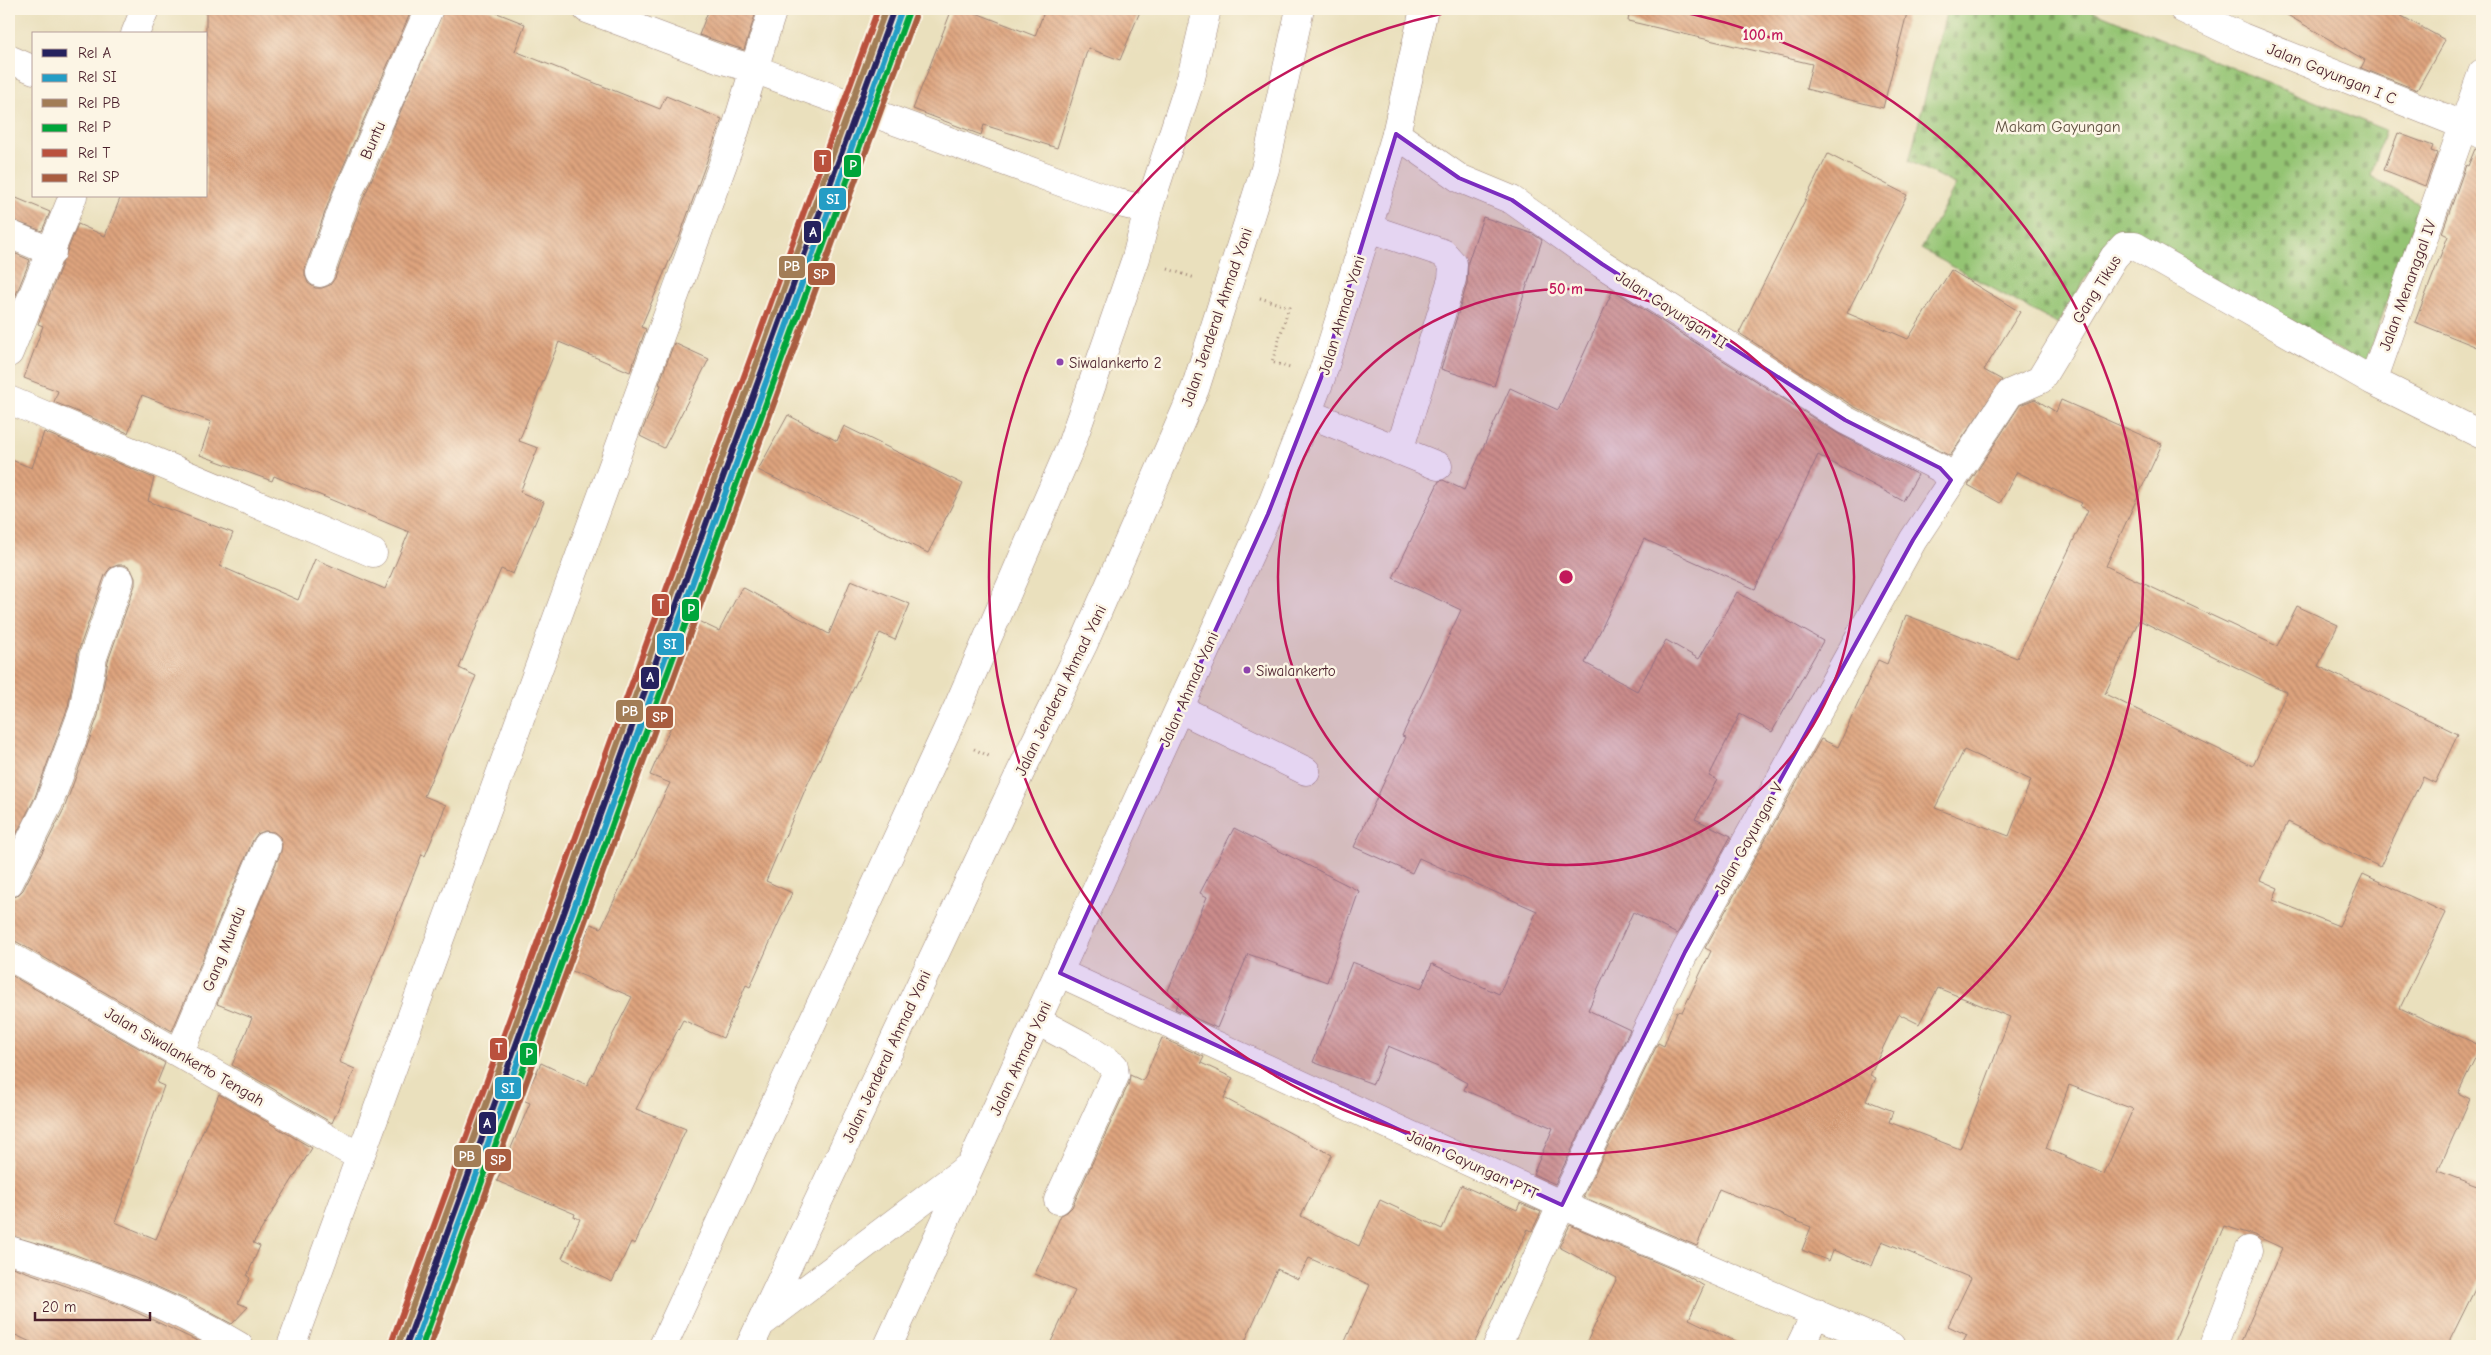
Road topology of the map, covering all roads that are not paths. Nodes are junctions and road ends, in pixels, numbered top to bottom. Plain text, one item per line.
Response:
1 (145, 9) edge
2 (429, 9) edge
3 (587, 9) edge
4 (773, 9) edge
5 (1207, 9) edge
6 (1300, 9) edge
7 (1424, 9) edge
8 (2183, 9) edge
9 (136, 32) edge
10 (9, 59) edge
11 (32, 69) edge
12 (754, 69) junction
13 (2482, 73) edge
14 (2473, 130) edge
15 (1396, 134) junction
16 (72, 198) edge
17 (1148, 210) junction
18 (1368, 228) junction
19 (9, 234) edge
20 (52, 252) junction
21 (320, 273) dead end
22 (9, 353) edge
23 (2372, 381) junction
24 (9, 400) edge
25 (1307, 413) junction
26 (2482, 435) edge
27 (1399, 451) junction
28 (1438, 466) dead end
29 (1951, 480) junction
30 (373, 553) dead end
31 (120, 580) dead end
32 (1180, 709) junction
33 (1306, 771) dead end
34 (267, 846) dead end
35 (9, 883) edge
36 (9, 956) edge
37 (1060, 973) junction
38 (1037, 1021) junction
39 (180, 1052) junction
40 (360, 1157) junction
41 (971, 1164) junction
42 (1058, 1200) dead end
43 (1562, 1205) junction
44 (9, 1250) edge
45 (2249, 1250) dead end
46 (1816, 1313) junction
47 (755, 1335) edge
48 (239, 1346) edge
49 (291, 1346) edge
50 (664, 1346) edge
51 (888, 1346) edge
52 (1497, 1346) edge
53 (1800, 1346) edge
54 (1891, 1346) edge
55 (2214, 1346) edge

1 - 9 main road
2 - 21 main road, Buntu
3 - 12 main road
4 - 12 main road
5 - 17 main road
6 - 47 main road, Jalan Jenderal Ahmad Yani
7 - 15 main road, Jalan Ahmad Yani
8 - 14 main road, Jalan Gayungan I C
10 - 11 main road
12 - 17 main road
12 - 40 main road
13 - 14 main road, Jalan Menanggal IV
14 - 23 main road, Jalan Menanggal IV
15 - 18 main road, Jalan Ahmad Yani
15 - 29 main road, Jalan Gayungan II
16 - 20 main road
17 - 50 main road
18 - 25 main road, Jalan Ahmad Yani
18 - 27 main road
19 - 20 main road
20 - 22 main road
23 - 26 main road
23 - 29 main road, Gang Tikus
24 - 30 main road
25 - 27 main road
25 - 32 main road, Jalan Ahmad Yani
27 - 28 main road
29 - 43 main road, Jalan Gayungan V
31 - 35 main road
32 - 33 main road
32 - 37 main road, Jalan Ahmad Yani
34 - 39 main road, Gang Mundu
36 - 39 main road, Jalan Siwalankerto Tengah
37 - 38 main road, Jalan Ahmad Yani
37 - 43 main road, Jalan Gayungan PTT
38 - 41 main road, Jalan Ahmad Yani
38 - 42 main road
39 - 40 main road, Jalan Siwalankerto Tengah
40 - 49 main road
41 - 47 main road
41 - 51 main road, Jalan Ahmad Yani
43 - 46 main road, Jalan Gayungan PTT
43 - 52 main road, Jalan Gayungan V
44 - 48 main road
45 - 55 main road
46 - 53 main road
46 - 54 main road, Jalan Gayungan PTT

